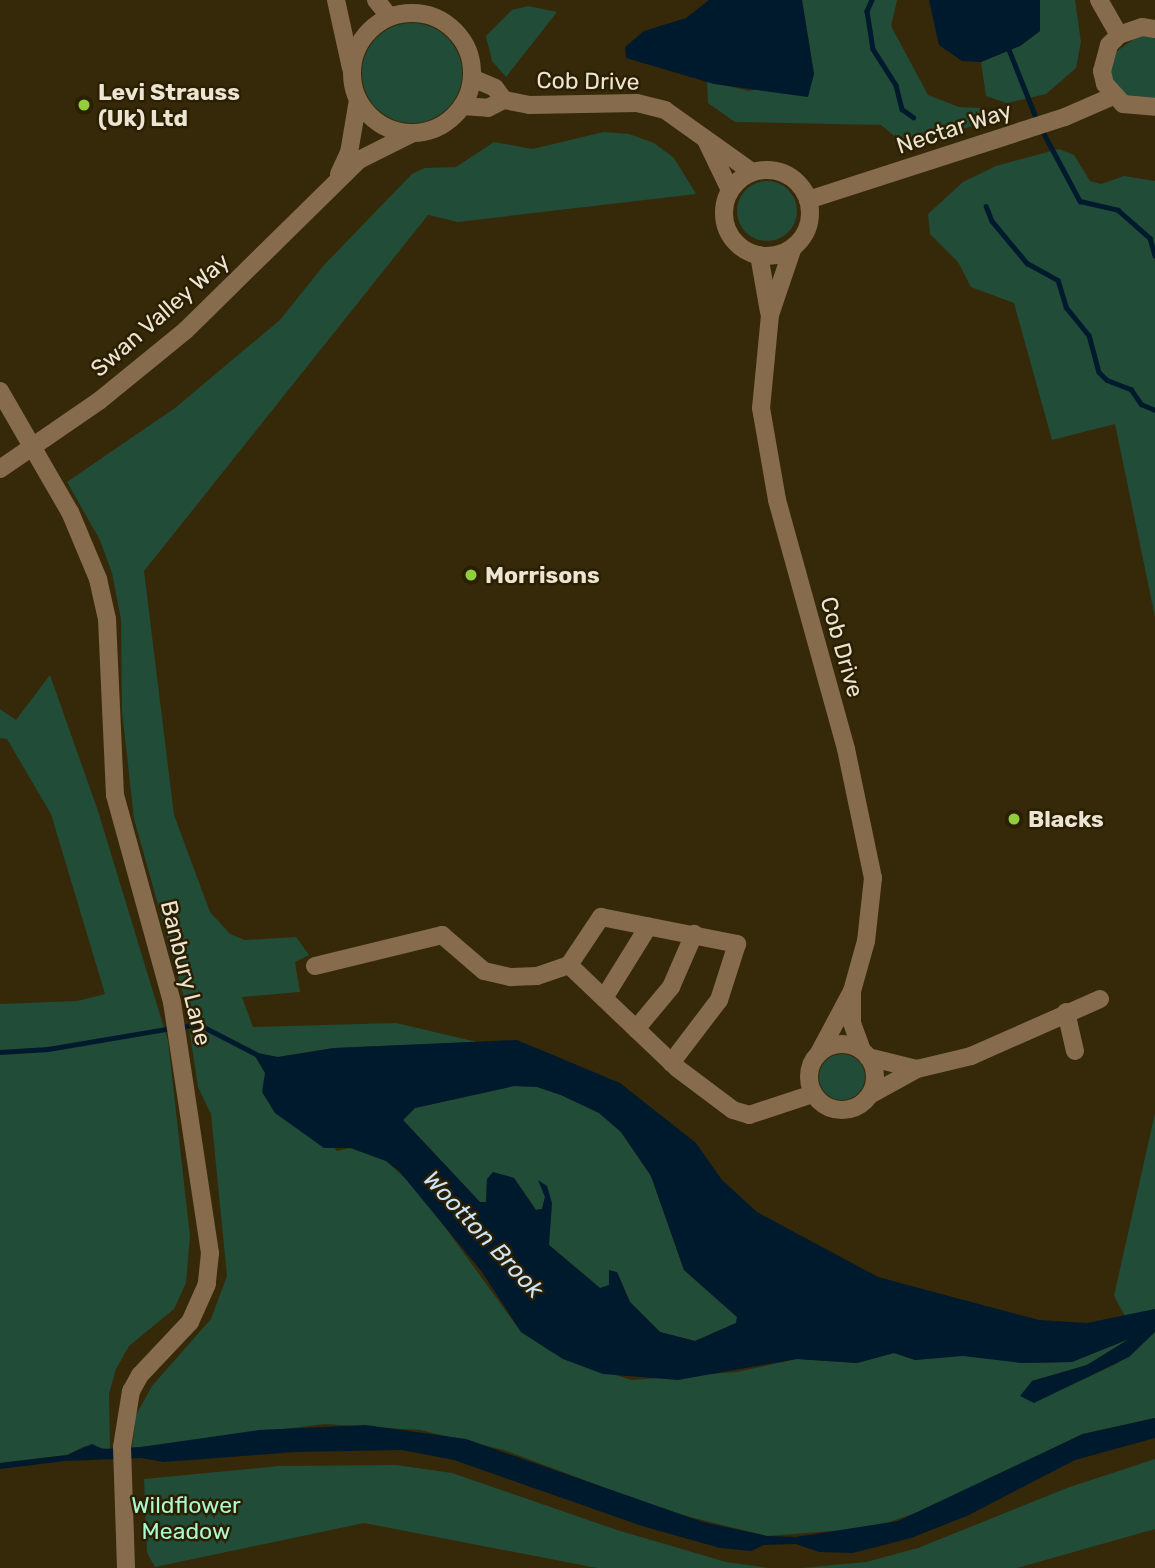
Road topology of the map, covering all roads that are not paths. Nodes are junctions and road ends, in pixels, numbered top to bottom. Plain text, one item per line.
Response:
1 (337, 0) edge
2 (376, 0) edge
3 (1099, 0) edge
4 (389, 16) junction
5 (1155, 29) edge
6 (1119, 35) junction
7 (352, 72) junction
8 (472, 78) junction
9 (1113, 96) junction
10 (358, 100) junction
11 (504, 100) junction
12 (462, 106) junction
13 (1155, 107) edge
14 (413, 133) junction
15 (704, 137) junction
16 (752, 172) junction
17 (336, 180) junction
18 (730, 190) junction
19 (808, 200) junction
20 (793, 247) junction
21 (759, 255) junction
22 (770, 315) junction
23 (0, 391) edge
24 (0, 469) edge
25 (648, 927) junction
26 (694, 934) junction
27 (569, 965) junction
28 (315, 966) dead end
29 (852, 990) junction
30 (604, 998) junction
31 (1100, 999) dead end
32 (1066, 1012) junction
33 (636, 1029) junction
34 (1075, 1051) dead end
35 (819, 1053) junction
36 (865, 1054) junction
37 (671, 1063) junction
38 (917, 1069) junction
39 (813, 1094) junction
40 (870, 1094) junction
41 (126, 1568) edge

1 - 7 street
2 - 4 street
3 - 6 street
4 - 7 street
4 - 8 street
5 - 6 street
6 - 9 street
7 - 10 street
8 - 11 street, Cob Drive
8 - 12 street
9 - 13 street
9 - 19 street, Nectar Way
10 - 14 street
10 - 17 street, Swan Valley Way
11 - 12 street, Cob Drive
11 - 15 street, Cob Drive
12 - 14 street
14 - 17 street, Swan Valley Way
15 - 16 street, Cob Drive
15 - 18 street, Cob Drive
16 - 18 street
16 - 19 street
17 - 24 street, Swan Valley Way
18 - 21 street
19 - 20 street
20 - 21 street
20 - 22 street, Cob Drive
21 - 22 street, Cob Drive
22 - 29 street, Cob Drive
23 - 41 street, Banbury Lane, bridge
25 - 26 street
25 - 27 street
25 - 30 street
26 - 33 street
26 - 37 street
27 - 28 street
27 - 30 street
29 - 35 street, Cob Drive
29 - 36 street, Cob Drive
30 - 33 street
31 - 32 street
32 - 34 street
32 - 38 street
33 - 37 street
35 - 36 street
35 - 39 street
36 - 38 street
36 - 40 street
37 - 39 street
38 - 40 street
39 - 40 street

